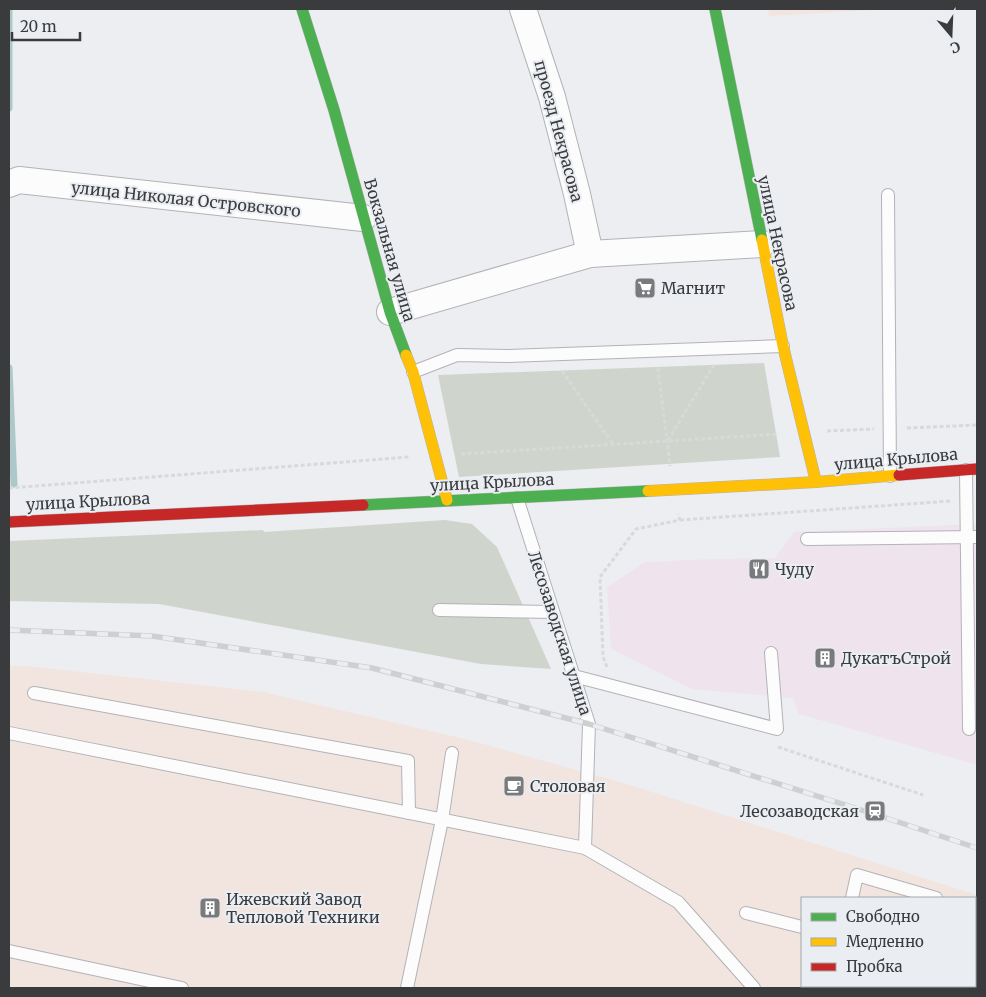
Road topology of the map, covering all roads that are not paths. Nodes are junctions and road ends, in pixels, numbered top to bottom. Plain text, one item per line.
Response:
1 (302, 9) edge
2 (523, 9) edge
3 (714, 9) edge
4 (9, 184) edge
5 (888, 195) dead end
6 (363, 218) junction
7 (762, 244) junction
8 (590, 254) junction
9 (390, 312) junction
10 (783, 346) junction
11 (412, 372) junction
12 (972, 469) edge
13 (890, 476) junction
14 (816, 482) junction
15 (517, 498) junction
16 (447, 500) junction
17 (9, 522) edge
18 (972, 536) edge
19 (807, 539) dead end
20 (440, 610) dead end
21 (553, 612) junction
22 (771, 653) dead end
23 (574, 676) junction
24 (34, 692) dead end
25 (969, 729) dead end
26 (9, 733) edge
27 (452, 753) dead end
28 (409, 813) junction
29 (442, 820) junction
30 (585, 848) junction
31 (852, 897) edge
32 (933, 897) edge
33 (746, 913) dead end
34 (801, 927) edge
35 (9, 951) edge
36 (182, 988) edge
37 (407, 988) edge
38 (754, 988) edge

1 - 6 street, Вокзальная улица
2 - 8 street, проезд Некрасова
3 - 7 street, улица Некрасова
4 - 6 street, улица Николая Островского
5 - 13 lane
6 - 9 street, Вокзальная улица
7 - 8 street
7 - 10 street, улица Некрасова
8 - 9 street
9 - 11 street, Вокзальная улица
10 - 11 lane
10 - 14 street, улица Некрасова
11 - 16 street, Вокзальная улица
12 - 13 street, улица Крылова
12 - 18 lane
13 - 14 street, улица Крылова
14 - 15 street, улица Крылова
15 - 16 street, улица Крылова
15 - 21 lane, Лесозаводская улица
16 - 17 street, улица Крылова
18 - 19 lane
18 - 25 lane
20 - 21 lane
21 - 23 lane, Лесозаводская улица
22 - 23 lane
23 - 30 lane, Лесозаводская улица
24 - 28 lane
26 - 28 lane
27 - 29 lane
28 - 29 lane
29 - 30 lane
29 - 37 lane
30 - 38 lane
31 - 32 lane
33 - 34 lane
35 - 36 lane

